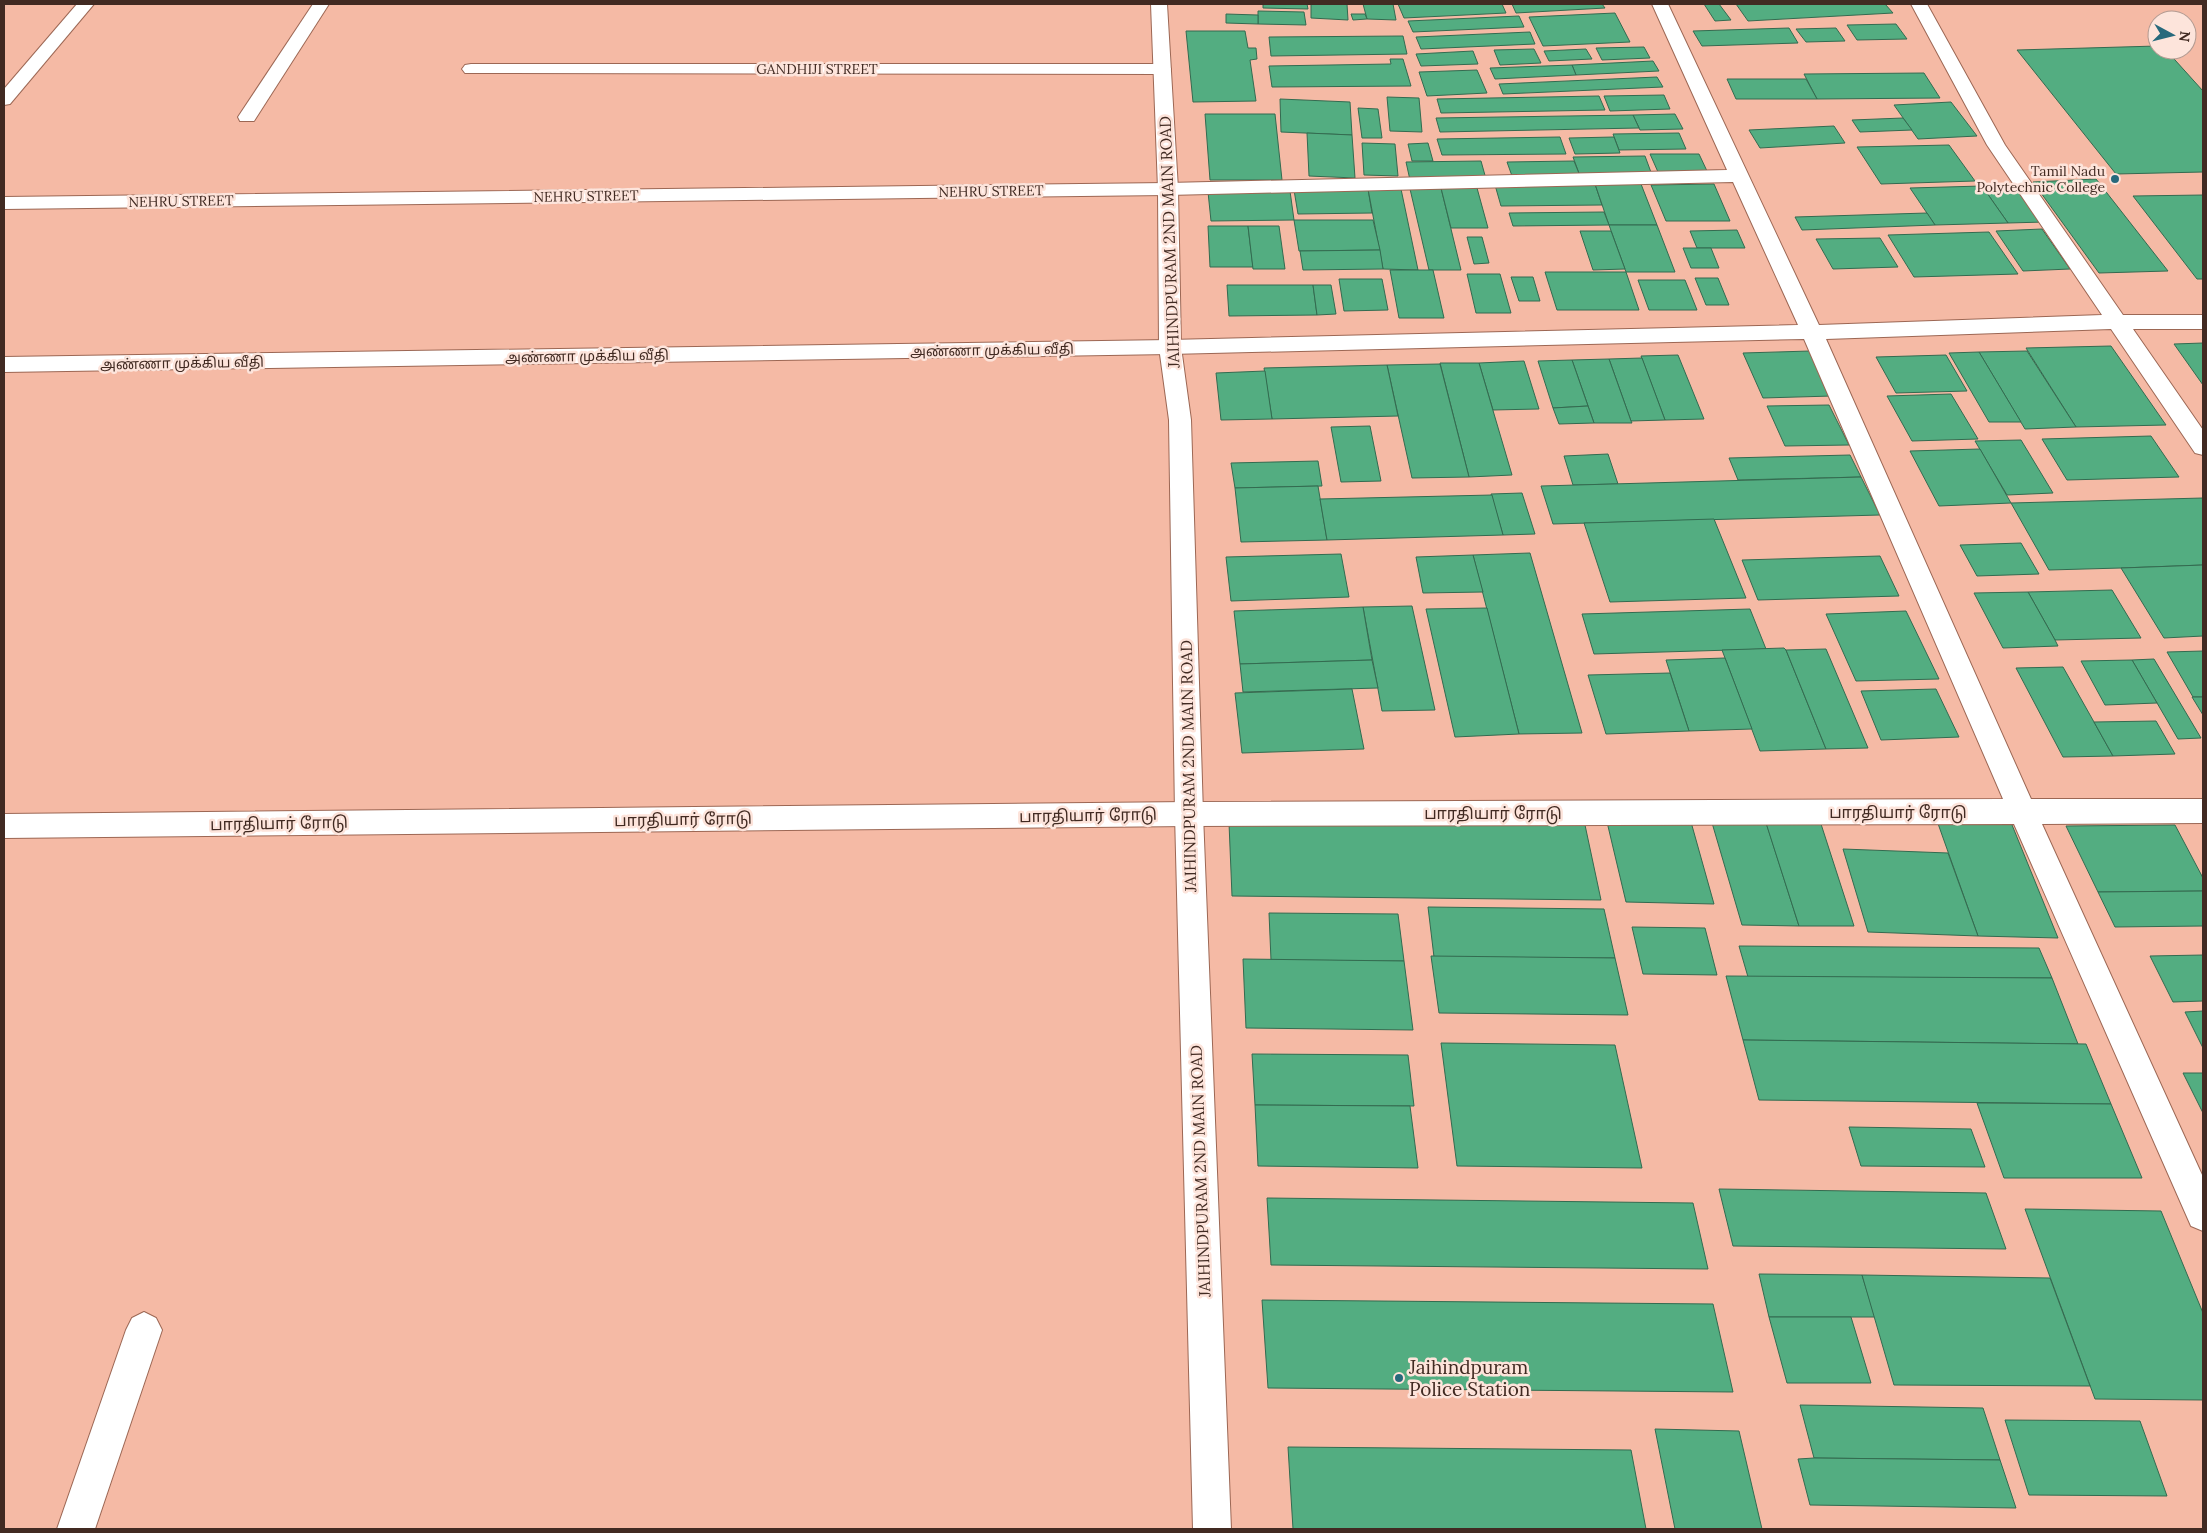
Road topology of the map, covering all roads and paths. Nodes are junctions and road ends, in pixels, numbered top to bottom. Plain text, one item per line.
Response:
1 (86, 4) edge
2 (321, 4) edge
3 (1159, 4) edge
4 (1660, 4) edge
5 (1920, 4) edge
6 (1162, 68) junction
7 (471, 69) dead end
8 (4, 100) edge
9 (247, 117) dead end
10 (1739, 176) junction
11 (1168, 189) junction
12 (4, 204) edge
13 (2118, 322) junction
14 (2203, 322) edge
15 (1812, 332) junction
16 (1170, 347) junction
17 (4, 366) edge
18 (2203, 447) edge
19 (2203, 811) edge
20 (2023, 812) junction
21 (1189, 814) junction
22 (4, 826) edge
23 (2203, 1214) edge
24 (144, 1330) dead end
25 (76, 1529) edge
26 (1212, 1529) edge

1 - 8 street
2 - 9 street
3 - 6 street, JAIHINDPURAM 2ND MAIN ROAD
4 - 10 street
5 - 13 street
6 - 7 street, GANDHIJI STREET
6 - 11 street, JAIHINDPURAM 2ND MAIN ROAD
10 - 11 street, NEHRU STREET
10 - 15 street
11 - 12 street, NEHRU STREET
11 - 16 street, JAIHINDPURAM 2ND MAIN ROAD
13 - 14 street, அண்ணா முக்கிய வீதி
13 - 15 street, அண்ணா முக்கிய வீதி
13 - 18 street
15 - 16 street, அண்ணா முக்கிய வீதி
15 - 20 street
16 - 17 street, அண்ணா முக்கிய வீதி
16 - 21 street, JAIHINDPURAM 2ND MAIN ROAD
19 - 20 street, பாரதியார் ரோடு
20 - 21 street, பாரதியார் ரோடு
20 - 23 street
21 - 22 street, பாரதியார் ரோடு
21 - 26 street, JAIHINDPURAM 2ND MAIN ROAD
24 - 25 street

